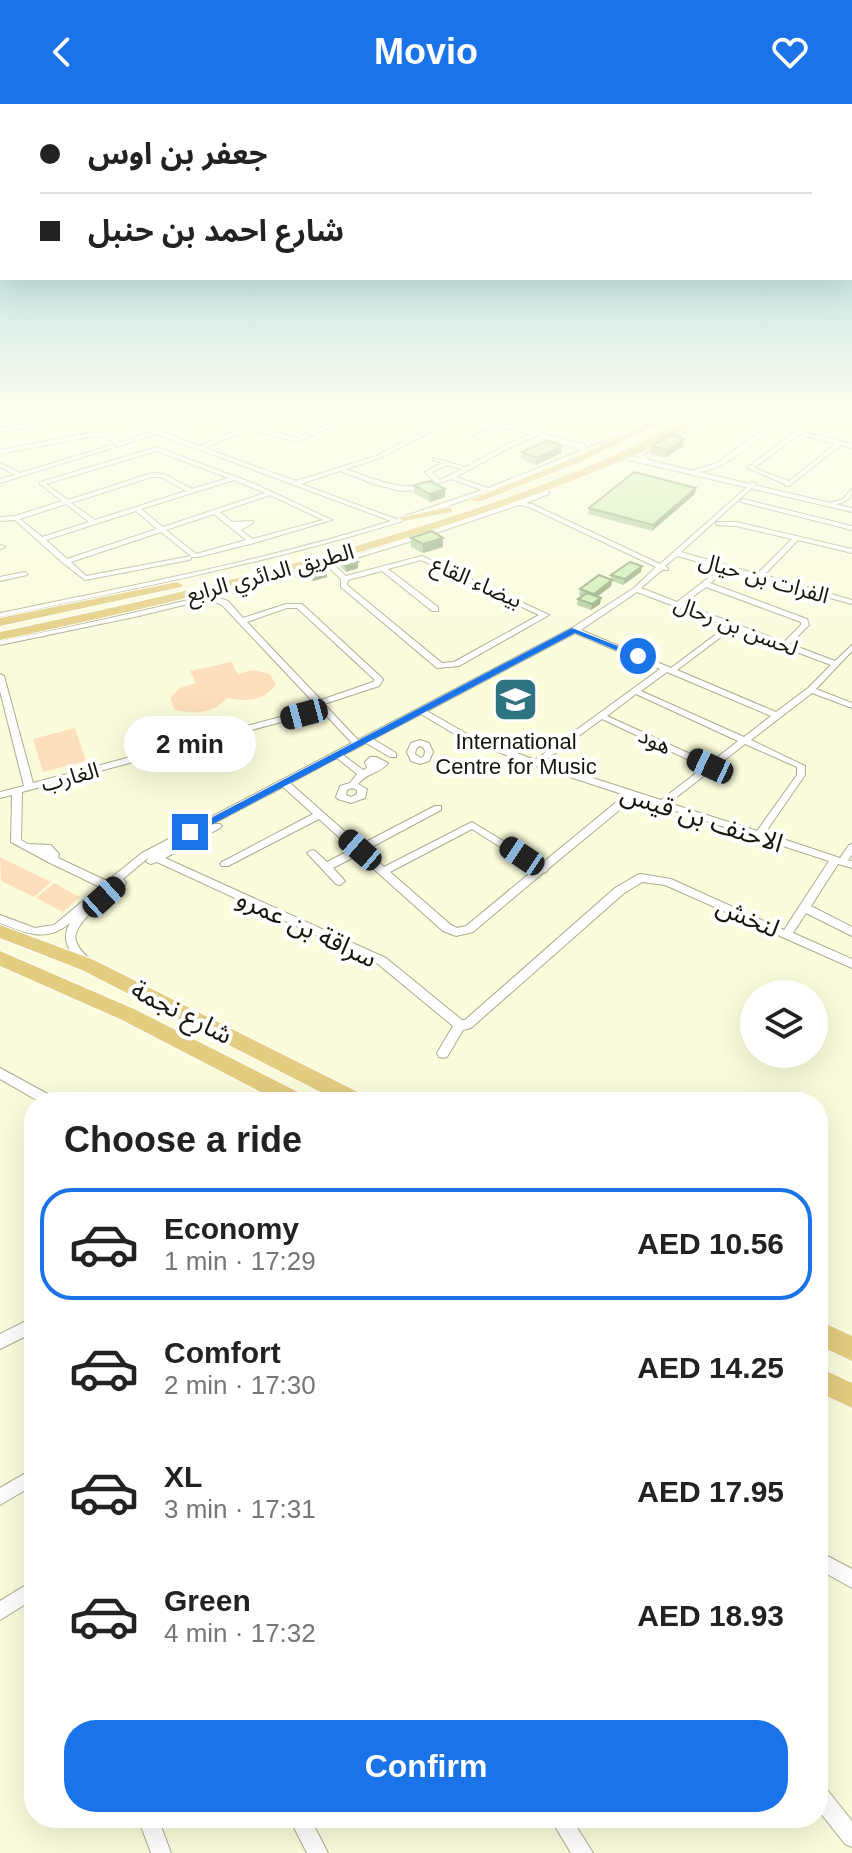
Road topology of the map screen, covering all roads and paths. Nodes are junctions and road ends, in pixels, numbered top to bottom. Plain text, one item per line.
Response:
1 (750, 491) joint
2 (52, 492) edge
3 (99, 492) edge
4 (188, 492) edge
5 (267, 492) edge
6 (316, 492) edge
7 (473, 492) edge
8 (496, 492) edge
9 (503, 492) edge
10 (534, 492) edge
11 (544, 492) edge
12 (547, 492) edge
13 (752, 492) edge
14 (754, 492) edge
15 (765, 492) edge
16 (270, 493) junction
17 (65, 502) junction
18 (25, 503) dead end
19 (530, 503) junction
20 (508, 504) junction
21 (851, 506) edge
22 (137, 509) junction
23 (448, 510) junction
24 (37, 511) junction
25 (217, 513) junction
26 (727, 515) junction
27 (426, 517) junction
28 (16, 518) junction
29 (404, 518) junction
30 (0, 519) edge
31 (383, 522) junction
32 (94, 523) junction
33 (718, 524) junction
34 (736, 524) junction
35 (852, 528) edge
36 (166, 530) junction
37 (424, 537) junction
38 (797, 538) junction
39 (40, 540) junction
40 (392, 540) junction
41 (252, 542) junction
42 (689, 545) junction
43 (852, 551) edge
44 (679, 554) junction
45 (194, 557) junction
46 (65, 562) junction
47 (330, 565) junction
48 (291, 568) junction
49 (382, 568) junction
50 (663, 568) junction
51 (725, 568) junction
52 (211, 571) junction
53 (25, 574) dead end
54 (197, 574) junction
55 (758, 577) junction
56 (0, 579) edge
57 (345, 579) junction
58 (276, 581) junction
59 (705, 584) junction
60 (639, 590) junction
61 (227, 598) junction
62 (852, 602) edge
63 (679, 604) junction
64 (435, 609) dead end
65 (0, 615) edge
66 (243, 621) junction
67 (0, 625) edge
68 (732, 625) junction
69 (578, 631) junction
70 (0, 636) edge
71 (0, 643) edge
72 (785, 645) junction
73 (852, 647) edge
74 (836, 664) junction
75 (670, 669) junction
76 (0, 676) edge
77 (811, 690) junction
78 (635, 691) junction
79 (323, 706) junction
80 (852, 706) edge
81 (425, 713) junction
82 (601, 716) junction
83 (778, 716) junction
84 (745, 740) junction
85 (367, 743) junction
86 (409, 752) dead end
87 (393, 755) junction
88 (342, 758) junction
89 (536, 763) junction
90 (710, 766) junction
91 (361, 773) junction
92 (353, 785) dead end
93 (288, 786) junction
94 (29, 787) junction
95 (17, 791) junction
96 (0, 795) edge
97 (631, 795) junction
98 (660, 805) junction
99 (438, 808) dead end
100 (320, 815) junction
101 (758, 836) junction
102 (852, 847) edge
103 (360, 850) junction
104 (312, 853) dead end
105 (151, 857) junction
106 (843, 862) edge
107 (225, 864) dead end
108 (327, 867) junction
109 (543, 870) junction
110 (384, 871) junction
111 (340, 881) dead end
112 (106, 885) junction
113 (802, 911) junction
114 (0, 919) edge
115 (0, 931) edge
116 (852, 932) edge
117 (787, 934) junction
118 (0, 958) edge
119 (852, 964) edge
120 (88, 965) junction
121 (460, 1025) junction
122 (443, 1053) dead end
123 (0, 1073) edge
124 (33, 1092) edge
125 (279, 1092) edge
126 (339, 1092) edge
127 (24, 1328) edge
128 (1, 1336) edge
129 (828, 1337) edge
130 (852, 1349) edge
131 (829, 1379) edge
132 (852, 1396) edge
133 (852, 1404) edge
134 (24, 1482) edge
135 (0, 1497) edge
136 (828, 1565) edge
137 (852, 1579) edge
138 (24, 1595) edge
139 (0, 1611) edge
140 (828, 1807) edge
141 (152, 1828) edge
142 (304, 1828) edge
143 (567, 1828) edge
144 (852, 1837) edge
145 (161, 1853) edge
146 (318, 1853) edge
147 (583, 1853) edge

1 - 26 street
1 - 42 street
2 - 17 street
3 - 17 street
4 - 22 street
5 - 16 street
6 - 31 street
7 - 29 street, الطريق الدائري الرابع
8 - 23 main road, الطريق الدائري الرابع
9 - 27 main road
10 - 20 main road
11 - 20 main road, الطريق الدائري الرابع
12 - 19 street, الطريق الدائري الرابع
13 - 35 street
14 - 21 street
15 - 21 street
16 - 25 street
16 - 41 street
17 - 24 street
17 - 32 street
18 - 24 street
19 - 20 street, الطريق الدائري الرابع
19 - 50 street
20 - 37 street, الطريق الدائري الرابع
20 - 40 main road, الطريق الدائري الرابع
22 - 32 street
22 - 36 street
23 - 27 main road, الطريق الدائري الرابع
23 - 29 main road
24 - 28 street
25 - 36 street
25 - 41 street
26 - 33 street
26 - 34 street
27 - 67 main road, الطريق الدائري الرابع
28 - 30 street
28 - 39 street
29 - 31 street, الطريق الدائري الرابع
31 - 52 street, الطريق الدائري الرابع
32 - 39 street
33 - 34 street
33 - 42 street
34 - 38 street
36 - 45 street
36 - 46 street
37 - 40 main road
37 - 47 street, الطريق الدائري الرابع
38 - 43 street
38 - 55 street
39 - 46 street
40 - 48 main road, الطريق الدائري الرابع
41 - 45 street
42 - 44 street
44 - 50 street
44 - 51 street, الفرات بن حيال
45 - 46 street
45 - 52 street
45 - 54 street
47 - 57 street
47 - 58 street, الطريق الدائري الرابع
48 - 58 main road
48 - 70 main road, الطريق الدائري الرابع
49 - 57 street, بيضاء القاع
49 - 57 street, بيضاء القاع
49 - 64 street
50 - 60 street
51 - 55 street, الفرات بن حيال
51 - 59 street
52 - 54 street, الطريق الدائري الرابع
53 - 56 street
54 - 65 street, الطريق الدائري الرابع
55 - 62 street, الفرات بن حيال
58 - 61 street, الطريق الدائري الرابع
59 - 63 street
59 - 72 street
60 - 63 street, لحسن بن رحال
60 - 69 street
61 - 66 street
61 - 71 street, الطريق الدائري الرابع
63 - 68 street, لحسن بن رحال
66 - 79 street
66 - 79 street, الغارب
68 - 72 street, لحسن بن رحال
68 - 75 street
69 - 75 street
69 - 81 street
72 - 74 street, لحسن بن رحال
73 - 74 street
74 - 77 street
75 - 78 street
75 - 83 street
76 - 94 street
77 - 80 street
77 - 83 street
78 - 82 street
78 - 84 street
79 - 85 street
79 - 94 street, الغارب
81 - 85 street
81 - 89 street, الاحنف بن قيس
82 - 89 street
82 - 90 street, هود
83 - 84 street
84 - 90 street
84 - 101 street
85 - 87 street
85 - 88 street
85 - 88 street
86 - 87 street
87 - 91 street
88 - 91 street
88 - 93 street
89 - 97 street, الاحنف بن قيس
90 - 98 street
91 - 92 street
93 - 100 street
93 - 105 street
94 - 95 street, الغارب
95 - 96 street, الغارب
95 - 112 street
97 - 98 street, الاحنف بن قيس
97 - 109 street
98 - 101 street, الاحنف بن قيس
99 - 103 street
100 - 103 street
100 - 107 street
101 - 106 street, الاحنف بن قيس
102 - 106 street
103 - 108 street
103 - 110 street
104 - 108 street
105 - 112 street
105 - 120 street
105 - 121 street, سراقة بن عمرو
106 - 113 street
108 - 111 street
109 - 110 street
109 - 110 street
112 - 114 street
113 - 116 street
113 - 117 street
115 - 120 main road, شارع نجمة
117 - 119 street, لنخش
117 - 121 street, لنخش
118 - 125 main road, شارع نجمة
120 - 126 main road, شارع نجمة
121 - 122 street
123 - 124 street
127 - 128 street
129 - 130 main road
131 - 132 main road
131 - 133 street
134 - 135 street
136 - 137 street
138 - 139 street
140 - 144 street
141 - 145 street
142 - 146 street
143 - 147 street

